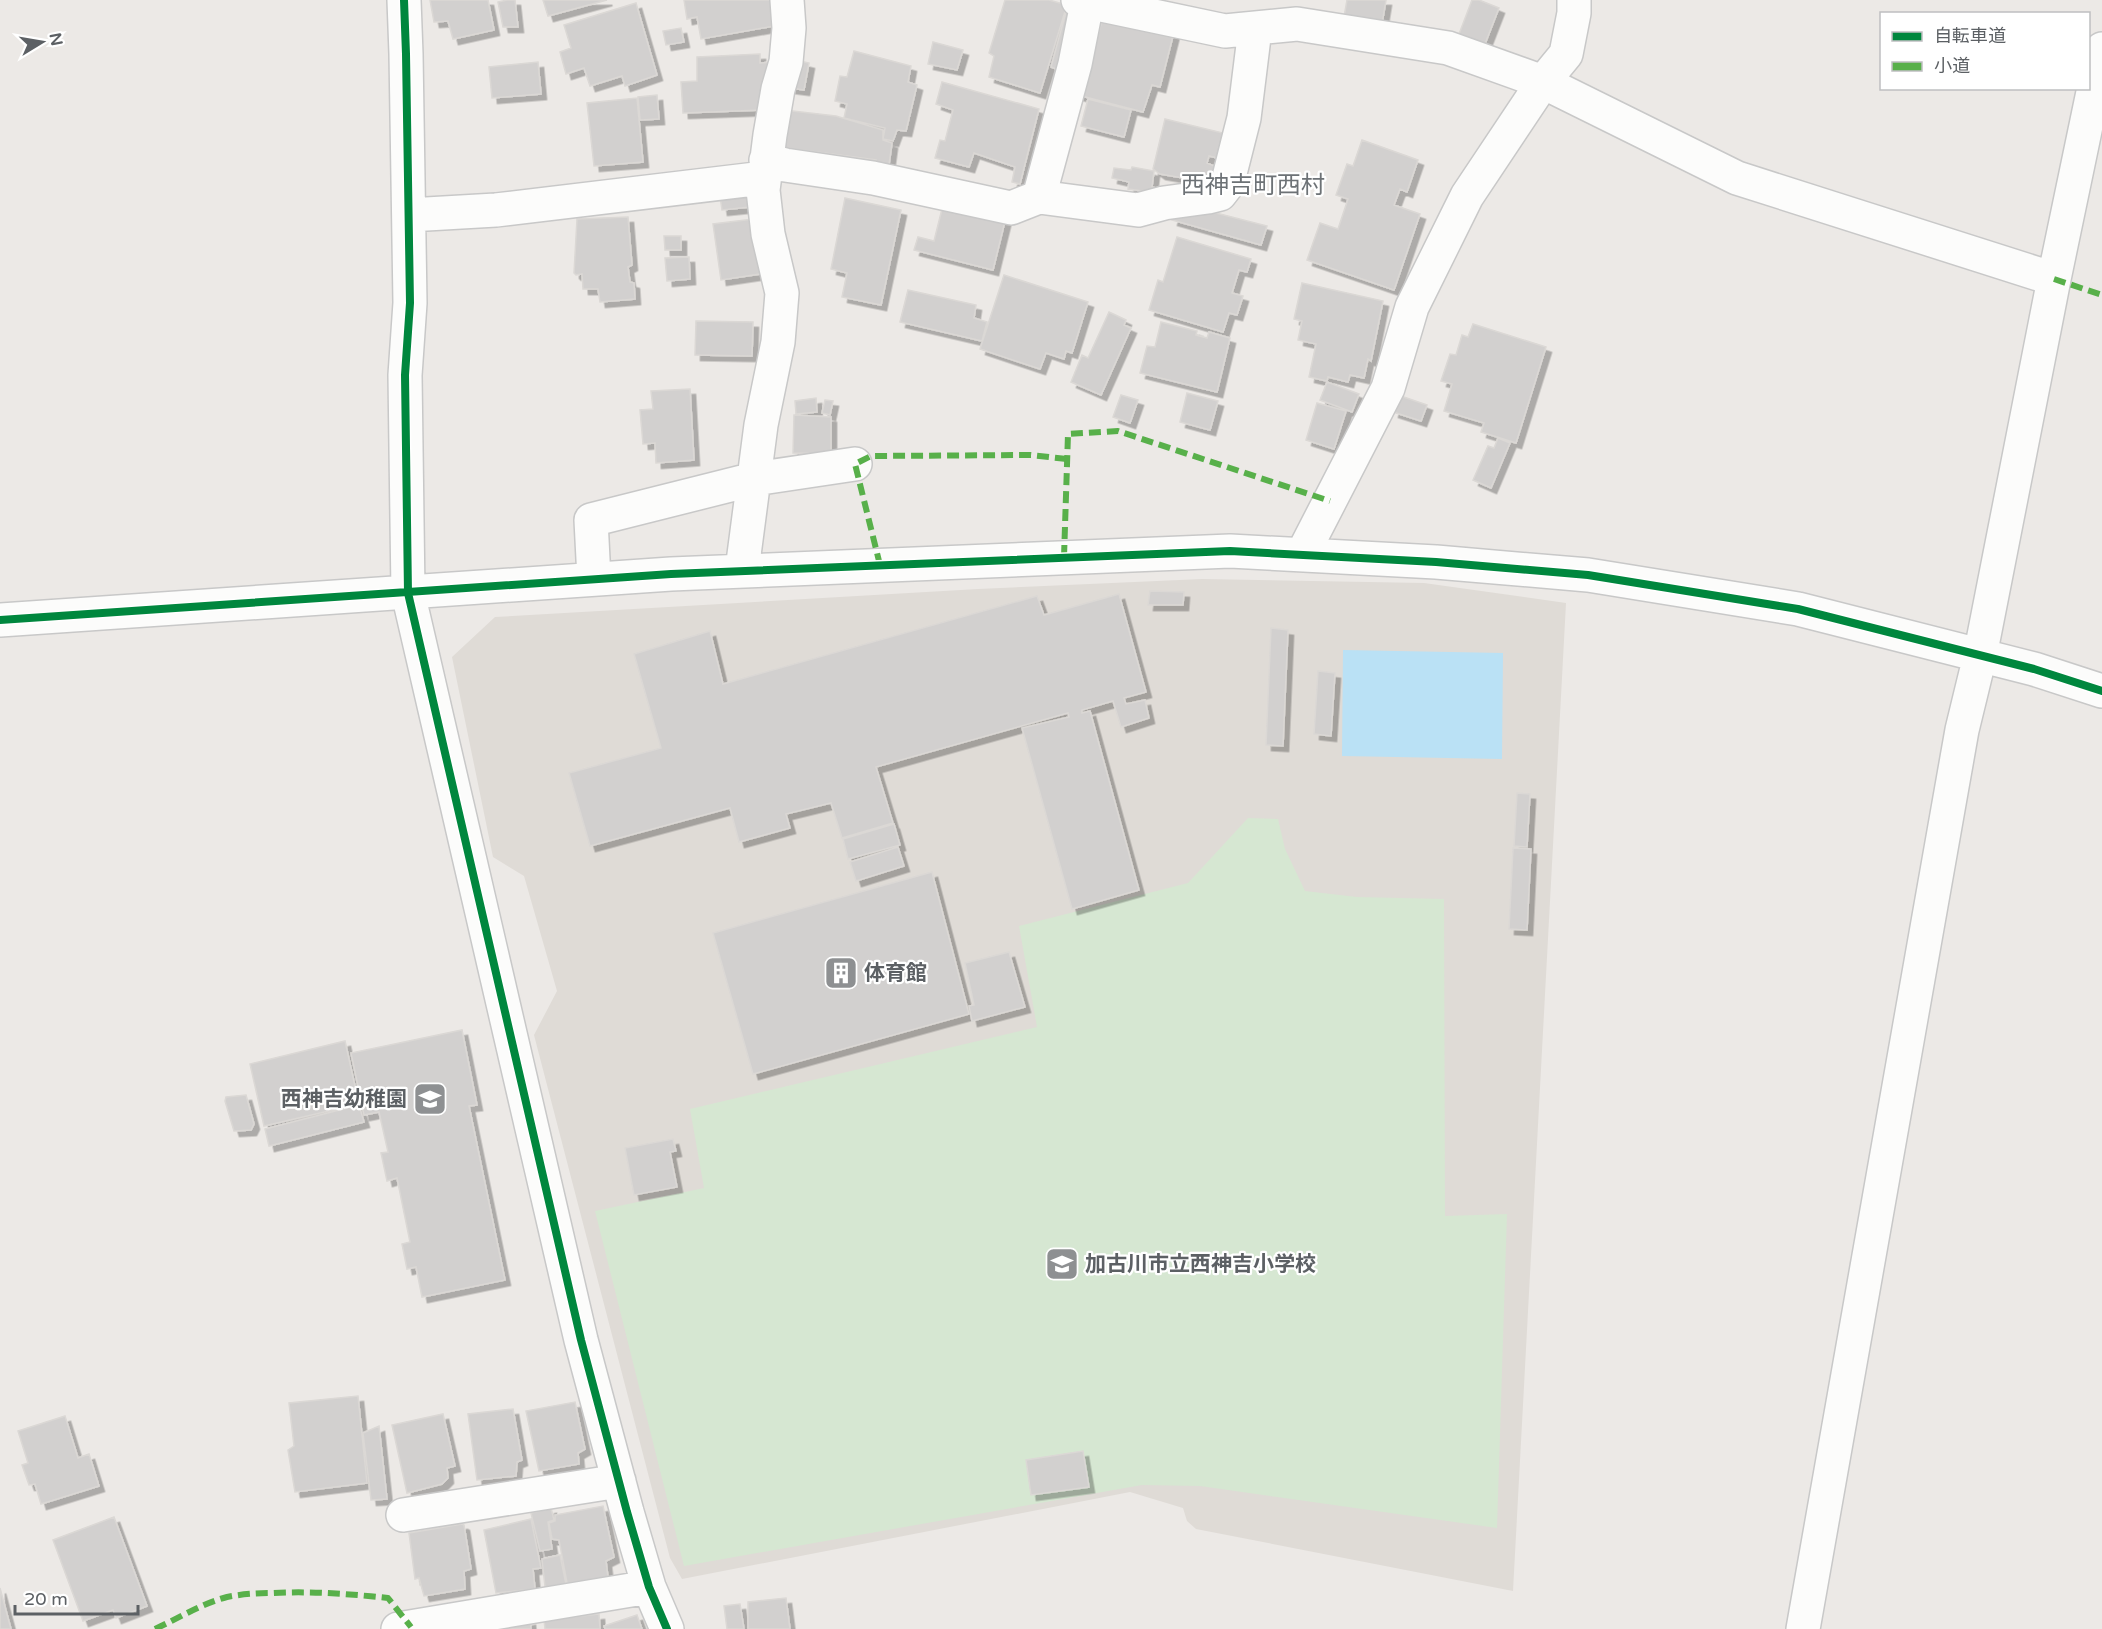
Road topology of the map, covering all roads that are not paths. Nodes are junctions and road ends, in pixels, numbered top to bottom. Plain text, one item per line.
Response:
1 (404, 0) edge
2 (788, 0) edge
3 (1574, 0) edge
4 (1083, 2) edge
5 (1255, 28) junction
6 (2102, 49) edge
7 (1543, 82) junction
8 (765, 169) junction
9 (1038, 197) junction
10 (409, 215) junction
11 (2054, 279) junction
12 (855, 464) dead end
13 (754, 479) junction
14 (1302, 555) junction
15 (742, 570) junction
16 (594, 579) junction
17 (408, 593) junction
18 (0, 620) edge
19 (1980, 656) junction
20 (2102, 691) edge
21 (619, 1482) junction
22 (403, 1515) dead end
23 (649, 1587) junction
24 (398, 1629) edge
25 (667, 1629) edge
26 (1803, 1629) edge

1 - 10 street
2 - 8 street
3 - 7 street
4 - 5 street
4 - 9 street
5 - 7 street
5 - 9 street
6 - 11 street
7 - 11 street
7 - 14 street
8 - 9 street
8 - 10 street
8 - 13 street
10 - 17 street
11 - 19 street
12 - 13 street
13 - 15 street
13 - 16 street
14 - 15 street
14 - 19 street
15 - 16 street
16 - 17 street
17 - 18 street
17 - 21 street
19 - 20 street
19 - 26 street
21 - 22 street
21 - 23 street
23 - 24 street
23 - 25 street

